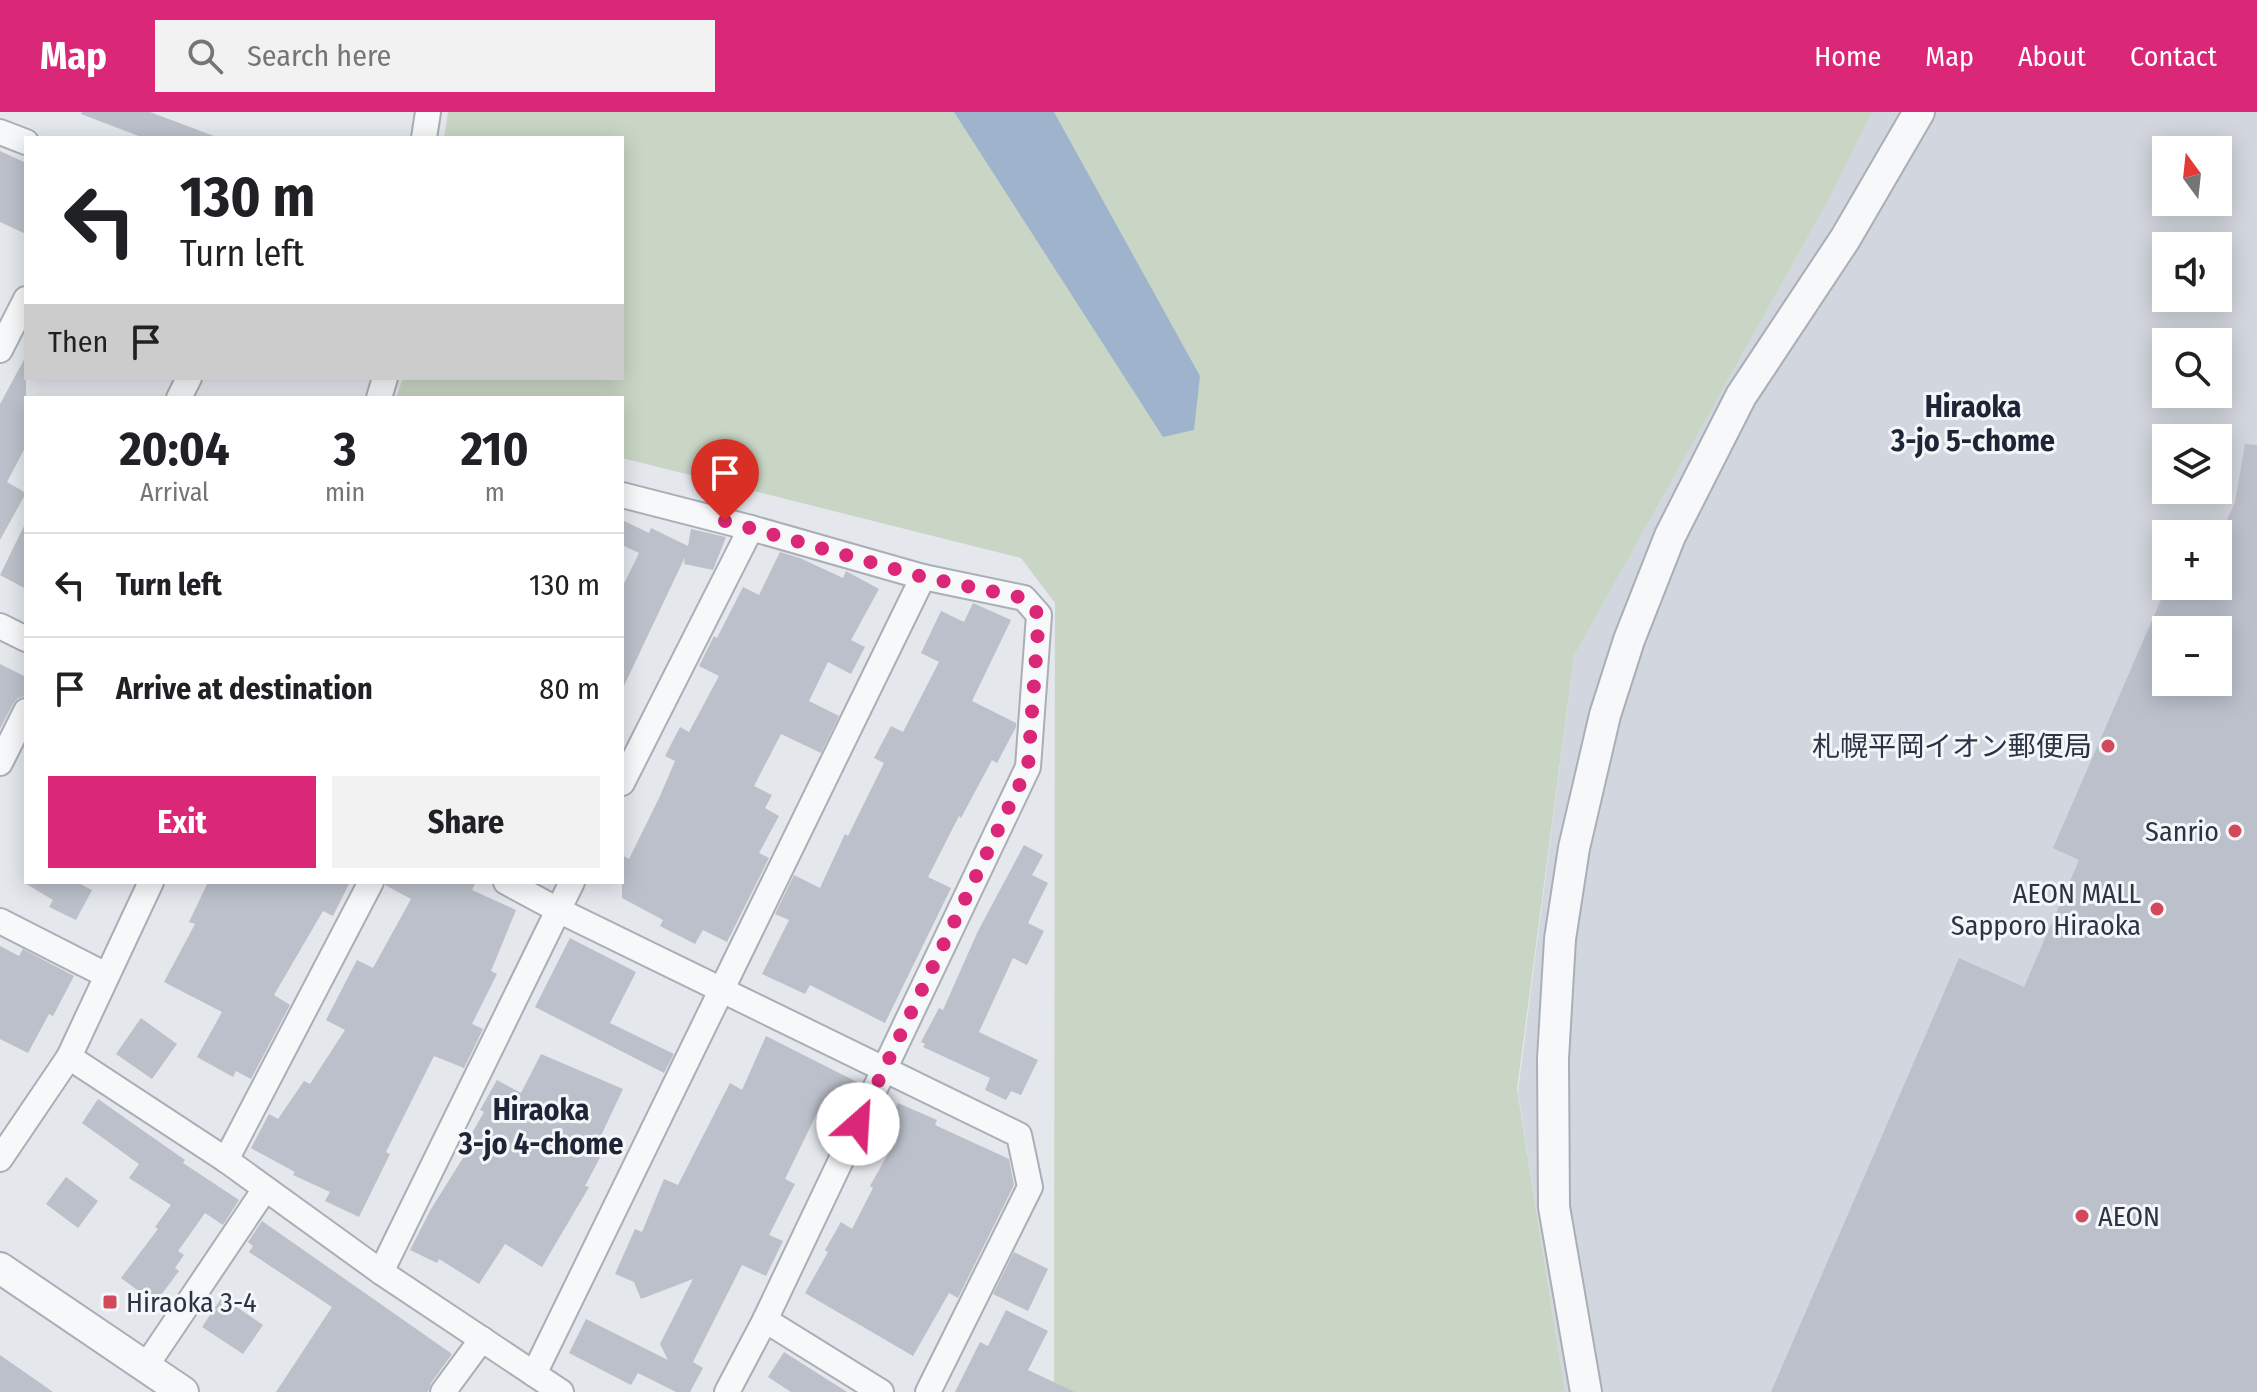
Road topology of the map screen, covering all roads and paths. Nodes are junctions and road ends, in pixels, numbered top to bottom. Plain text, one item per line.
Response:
1 (428, 112) edge
2 (1919, 112) edge
3 (0, 132) edge
4 (424, 136) edge
5 (24, 141) edge
6 (24, 303) edge
7 (0, 350) edge
8 (624, 496) edge
9 (751, 528) junction
10 (923, 577) junction
11 (0, 626) edge
12 (24, 638) edge
13 (24, 715) edge
14 (0, 763) edge
15 (624, 779) edge
16 (150, 884) edge
17 (370, 884) edge
18 (510, 884) edge
19 (571, 884) edge
20 (558, 910) junction
21 (0, 921) edge
22 (106, 975) junction
23 (722, 991) junction
24 (69, 1057) junction
25 (885, 1068) junction
26 (0, 1159) edge
27 (226, 1160) junction
28 (265, 1189) junction
29 (0, 1268) edge
30 (381, 1272) junction
31 (765, 1320) junction
32 (482, 1339) junction
33 (146, 1366) junction
34 (534, 1374) junction
35 (183, 1392) edge
36 (443, 1392) edge
37 (561, 1392) edge
38 (727, 1392) edge
39 (881, 1392) edge
40 (928, 1392) edge
41 (1586, 1392) edge

1 - 4 street
2 - 41 street
3 - 5 street
6 - 7 street
8 - 9 street
9 - 10 street
9 - 15 street
10 - 23 street
10 - 25 street
11 - 12 street
13 - 14 street
16 - 22 street
17 - 27 street
18 - 20 street
19 - 20 street
20 - 23 street
20 - 30 street
21 - 22 street
22 - 24 street
23 - 25 street
23 - 34 street
24 - 26 street
24 - 27 street
25 - 31 street
25 - 40 street
27 - 28 street
28 - 30 street
28 - 33 street
29 - 33 street
30 - 32 street
31 - 38 street
31 - 39 street
32 - 34 street
32 - 36 street
33 - 35 street
34 - 37 street

